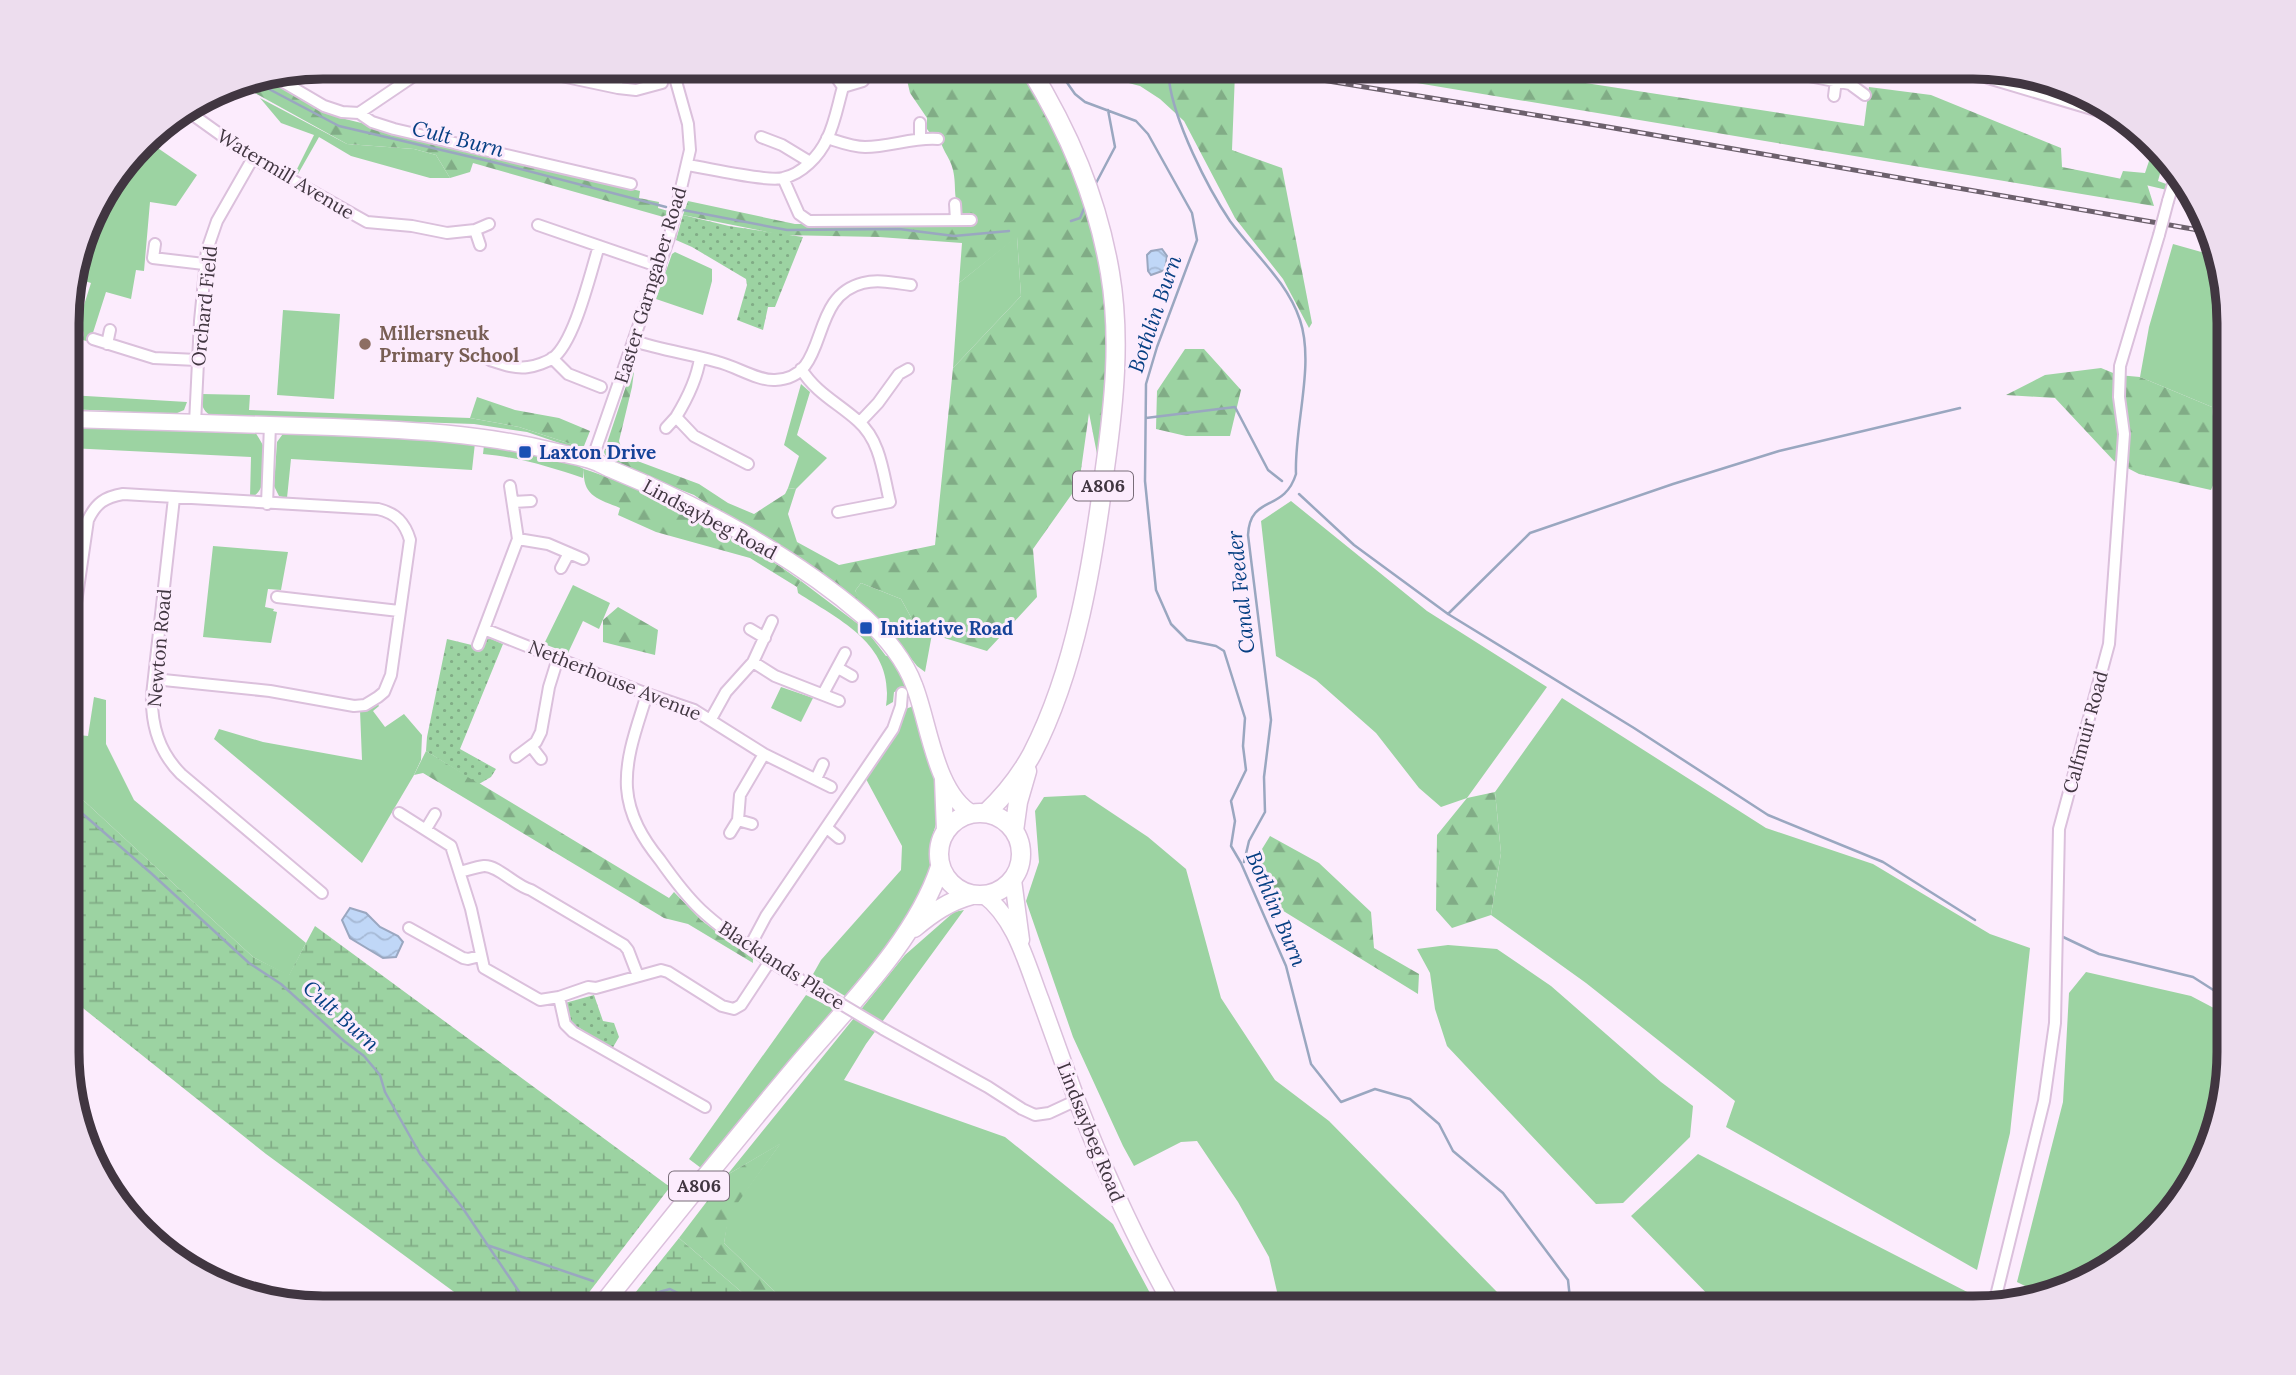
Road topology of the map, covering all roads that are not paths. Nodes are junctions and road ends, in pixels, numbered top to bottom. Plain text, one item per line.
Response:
1 (408, 79) edge
2 (578, 79) edge
3 (616, 79) edge
4 (675, 79) edge
5 (837, 79) edge
6 (1038, 79) edge
7 (1830, 79) edge
8 (1836, 80) junction
9 (863, 81) dead end
10 (1999, 81) edge
11 (284, 82) edge
12 (662, 83) dead end
13 (843, 87) junction
14 (618, 88) junction
15 (2057, 94) edge
16 (1865, 95) dead end
17 (1833, 96) dead end
18 (359, 113) junction
19 (194, 115) edge
20 (920, 123) dead end
21 (761, 138) dead end
22 (827, 138) junction
23 (920, 138) junction
24 (938, 139) dead end
25 (253, 159) junction
26 (810, 162) junction
27 (687, 165) junction
28 (783, 178) junction
29 (2173, 183) edge
30 (631, 184) dead end
31 (955, 204) dead end
32 (956, 220) junction
33 (971, 220) dead end
34 (489, 224) dead end
35 (538, 225) dead end
36 (475, 230) junction
37 (155, 244) dead end
38 (480, 245) dead end
39 (598, 246) junction
40 (204, 264) junction
41 (660, 267) junction
42 (901, 271) dead end
43 (899, 284) junction
44 (911, 285) dead end
45 (110, 330) dead end
46 (93, 340) dead end
47 (634, 341) junction
48 (107, 344) junction
49 (552, 358) junction
50 (700, 358) junction
51 (198, 360) junction
52 (490, 360) dead end
53 (801, 369) junction
54 (900, 369) dead end
55 (595, 381) dead end
56 (676, 417) junction
57 (79, 419) edge
58 (860, 422) junction
59 (195, 423) junction
60 (270, 425) junction
61 (666, 428) dead end
62 (743, 457) dead end
63 (592, 460) junction
64 (510, 486) dead end
65 (174, 498) junction
66 (531, 500) dead end
67 (513, 502) junction
68 (267, 504) junction
69 (838, 512) dead end
70 (518, 539) junction
71 (569, 553) junction
72 (583, 559) dead end
73 (561, 568) dead end
74 (79, 582) edge
75 (277, 597) dead end
76 (400, 611) junction
77 (772, 621) dead end
78 (484, 629) junction
79 (750, 629) dead end
80 (765, 638) junction
81 (478, 645) dead end
82 (845, 653) dead end
83 (558, 657) junction
84 (753, 662) junction
85 (838, 668) junction
86 (852, 676) dead end
87 (154, 679) junction
88 (902, 693) dead end
89 (647, 694) junction
90 (823, 694) junction
91 (839, 701) dead end
92 (711, 719) junction
93 (531, 746) junction
94 (764, 754) junction
95 (516, 757) dead end
96 (1030, 757) junction
97 (541, 760) dead end
98 (823, 764) dead end
99 (943, 777) junction
100 (816, 779) junction
101 (831, 787) dead end
102 (399, 813) dead end
103 (980, 813) junction
104 (435, 814) dead end
105 (738, 820) junction
106 (752, 824) dead end
107 (827, 828) junction
108 (426, 829) junction
109 (945, 831) junction
110 (1014, 831) junction
111 (730, 833) dead end
112 (839, 838) dead end
113 (940, 867) junction
114 (460, 872) junction
115 (1013, 880) junction
116 (322, 893) dead end
117 (978, 895) junction
118 (409, 928) dead end
119 (903, 937) junction
120 (750, 946) junction
121 (1022, 950) junction
122 (480, 956) junction
123 (770, 961) junction
124 (638, 976) junction
125 (559, 998) junction
126 (1077, 1100) junction
127 (705, 1107) dead end
128 (1996, 1295) edge
129 (610, 1296) edge
130 (1168, 1296) edge

1 - 18 street
2 - 14 street
3 - 14 street
4 - 27 street, Easter Garngaber Road
5 - 13 street
6 - 96 main road, A806
7 - 8 street
8 - 16 street
8 - 17 street
9 - 13 street
10 - 15 street
11 - 18 street
12 - 14 street
13 - 22 street
18 - 30 street
19 - 25 street, Watermill Avenue
20 - 23 street
21 - 26 street
22 - 23 street
22 - 26 street
23 - 24 street
25 - 36 street, Watermill Avenue
25 - 40 street, Orchard Field
26 - 28 street
27 - 28 street
27 - 41 street, Easter Garngaber Road
28 - 32 street
29 - 128 street, Calfmuir Road, bridge
31 - 32 street
32 - 33 street
34 - 36 street, Watermill Avenue
35 - 39 street
36 - 38 street
37 - 40 street
39 - 41 street
39 - 49 street
40 - 51 street, Orchard Field
41 - 47 street, Easter Garngaber Road
42 - 43 street
43 - 44 street
43 - 53 street
45 - 48 street
46 - 48 street
47 - 50 street
47 - 63 street, Easter Garngaber Road
48 - 51 street
49 - 52 street
49 - 55 street
50 - 53 street
50 - 56 street
51 - 59 street, Orchard Field
53 - 58 street
54 - 58 street
56 - 61 street
56 - 62 street
57 - 59 main road, Lindsaybeg Road
58 - 69 street
59 - 60 main road, Lindsaybeg Road
60 - 63 main road, Lindsaybeg Road
60 - 68 street
63 - 99 main road, Lindsaybeg Road
64 - 67 street
65 - 68 street
65 - 74 street
65 - 87 street, Newton Road
66 - 67 street
67 - 70 street
68 - 76 street
70 - 71 street
70 - 78 street
71 - 72 street
71 - 73 street
75 - 76 street
76 - 87 street
77 - 80 street
78 - 81 street
78 - 83 street, Netherhouse Avenue
79 - 80 street
80 - 84 street
82 - 85 street
83 - 89 street, Netherhouse Avenue
83 - 93 street
84 - 90 street
84 - 92 street
85 - 86 street
85 - 90 street
87 - 116 street, Newton Road
88 - 107 street
89 - 92 street, Netherhouse Avenue
89 - 120 street, Blacklands Place
90 - 91 street
92 - 94 street, Netherhouse Avenue
93 - 95 street
93 - 97 street
94 - 100 street, Netherhouse Avenue
94 - 105 street
96 - 103 main road, A806
96 - 110 main road, A806
98 - 100 street
99 - 103 main road, Lindsaybeg Road
99 - 109 main road, Lindsaybeg Road
100 - 101 street, Netherhouse Avenue
102 - 108 street
103 - 109 main road
103 - 110 main road
104 - 108 street
105 - 106 street
105 - 111 street
107 - 112 street
107 - 120 street
108 - 114 street
109 - 113 main road
110 - 115 main road
113 - 117 main road
113 - 119 main road, A806
114 - 122 street
114 - 124 street
115 - 117 main road
115 - 121 main road, Lindsaybeg Road
117 - 119 main road, A806
117 - 121 main road, Lindsaybeg Road
118 - 122 street
119 - 129 main road, A806
120 - 123 street, Blacklands Place
121 - 126 main road, Lindsaybeg Road
122 - 125 street
123 - 124 street
123 - 126 street, Blacklands Place, bridge
124 - 125 street
125 - 127 street
126 - 130 main road, Lindsaybeg Road

